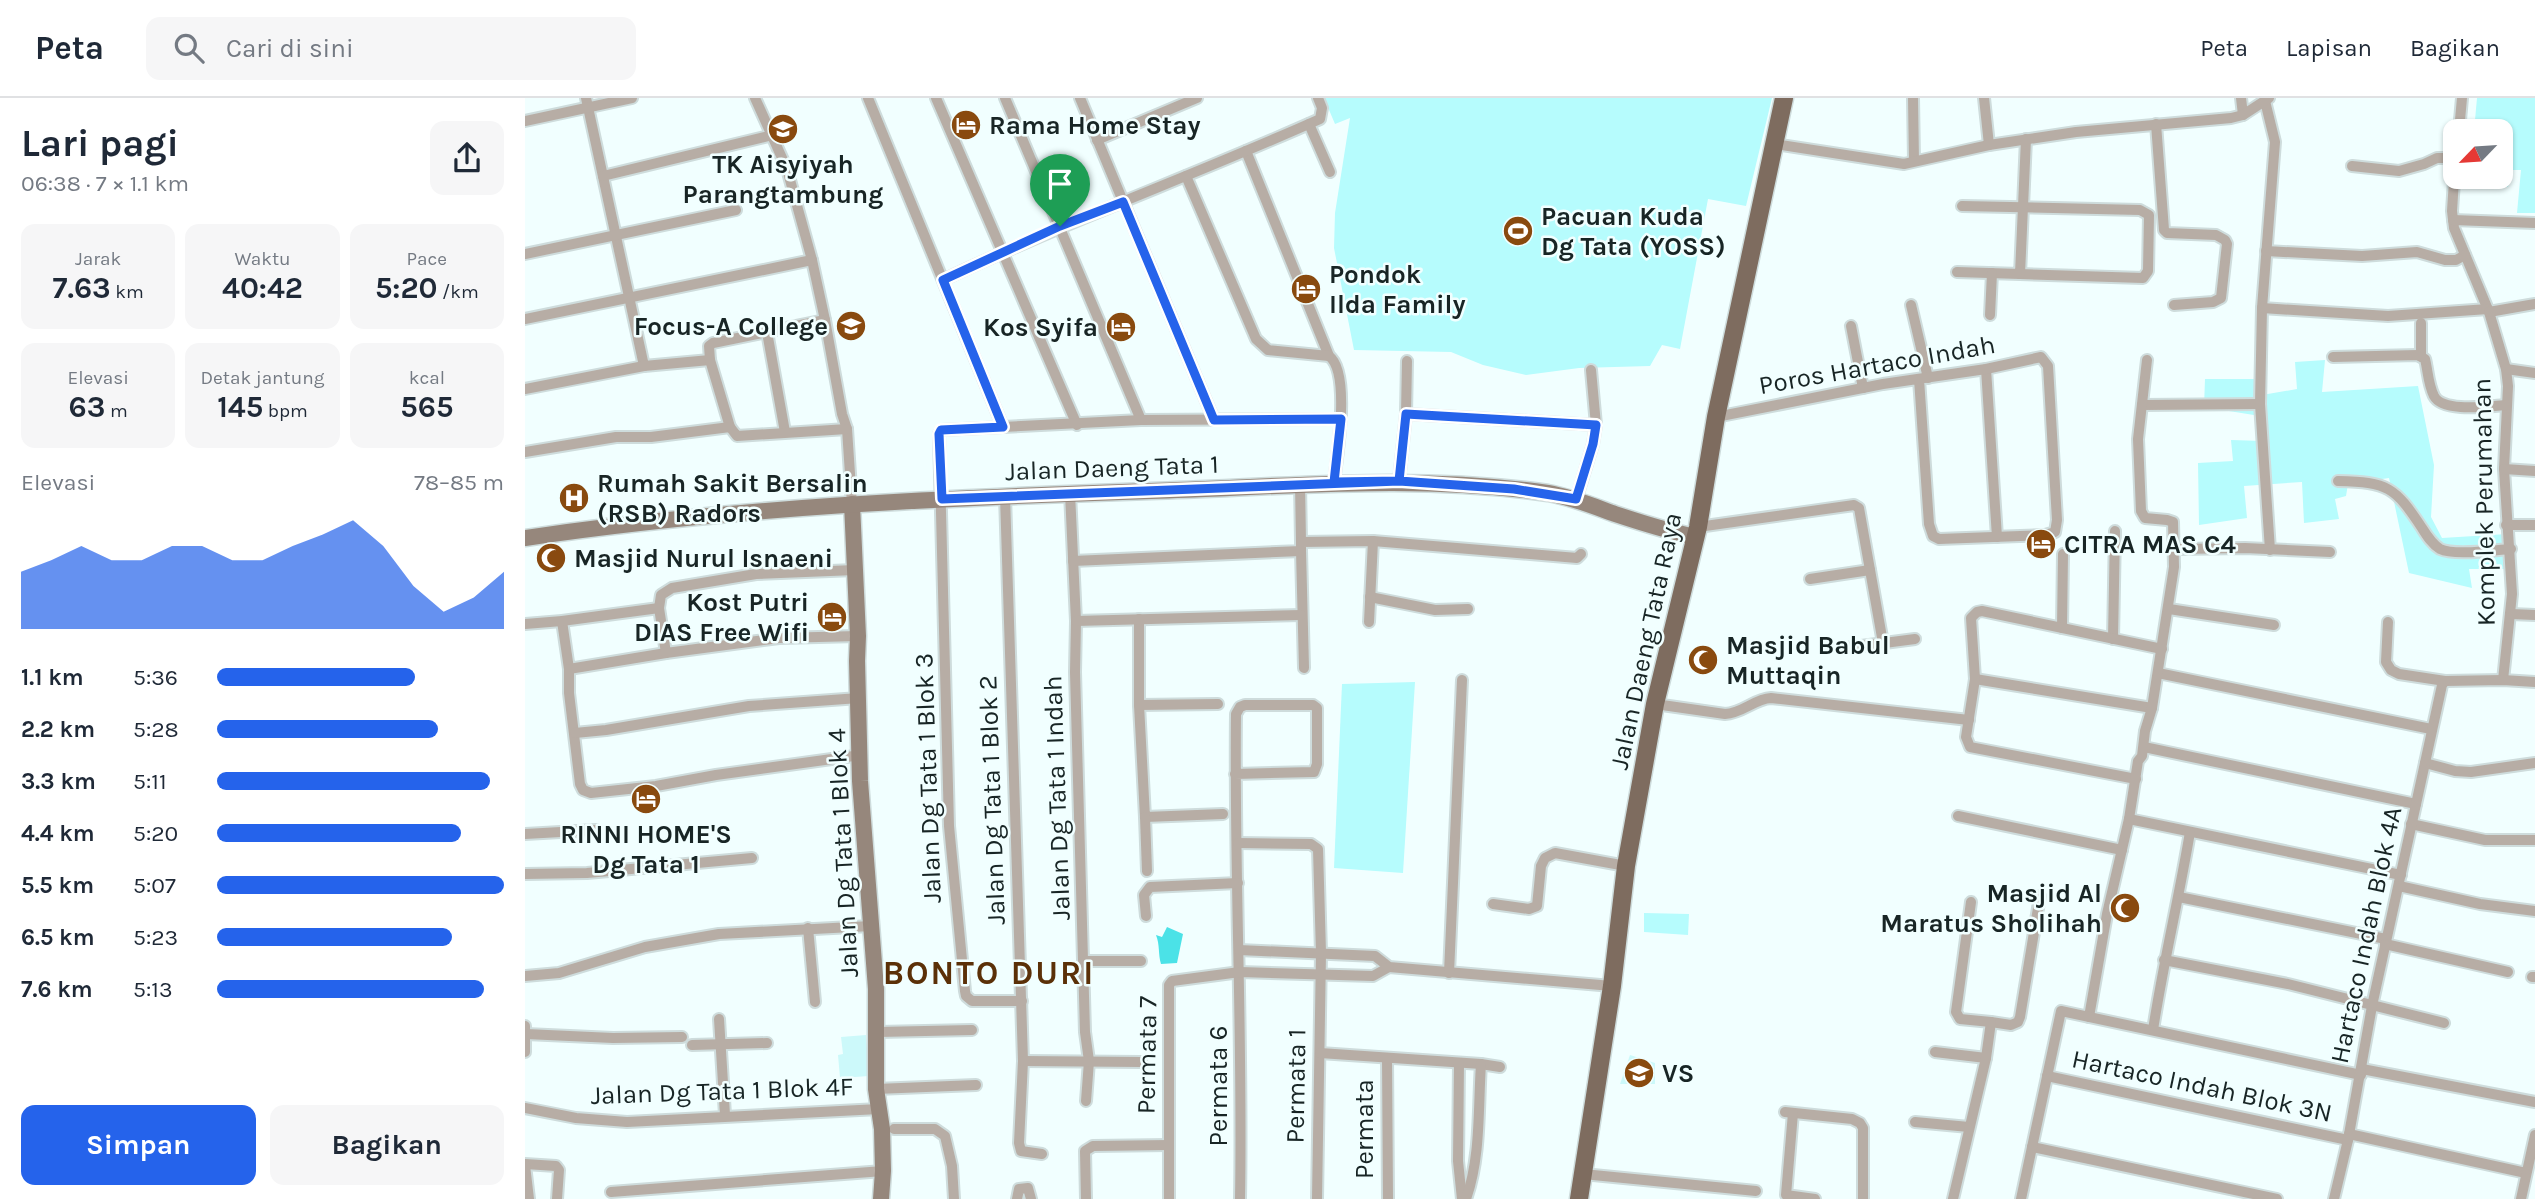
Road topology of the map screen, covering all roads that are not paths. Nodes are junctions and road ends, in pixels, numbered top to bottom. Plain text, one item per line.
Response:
1 (632, 98) edge
2 (755, 98) edge
3 (868, 98) edge
4 (936, 98) edge
5 (1005, 98) edge
6 (1080, 98) edge
7 (1197, 98) edge
8 (1318, 98) edge
9 (1784, 98) edge
10 (1913, 98) edge
11 (1984, 98) edge
12 (2241, 98) edge
13 (2462, 98) edge
14 (2267, 100) edge
15 (587, 102) edge
16 (2242, 116) junction
17 (2460, 119) edge
18 (525, 121) edge
19 (1309, 124) junction
20 (2156, 124) junction
21 (773, 135) junction
22 (2026, 139) junction
23 (1097, 140) junction
24 (1775, 144) junction
25 (1989, 145) junction
26 (1247, 152) junction
27 (2443, 158) edge
28 (1914, 161) junction
29 (2352, 166) dead end
30 (1330, 172) dead end
31 (603, 176) junction
32 (1186, 176) junction
33 (2454, 189) edge
34 (1123, 202) junction
35 (1962, 206) dead end
36 (2023, 206) junction
37 (736, 210) dead end
38 (2453, 220) junction
39 (2535, 223) edge
40 (1060, 226) junction
41 (615, 234) junction
42 (2266, 251) junction
43 (1002, 252) junction
44 (525, 254) edge
45 (2465, 255) junction
46 (812, 260) junction
47 (1957, 272) dead end
48 (1992, 273) junction
49 (2020, 274) junction
50 (943, 280) junction
51 (628, 297) junction
52 (2535, 304) edge
53 (1910, 305) dead end
54 (2174, 305) dead end
55 (2262, 308) junction
56 (2488, 311) junction
57 (1990, 315) dead end
58 (525, 319) edge
59 (825, 320) junction
60 (2421, 323) dead end
61 (1851, 326) dead end
62 (767, 332) junction
63 (1329, 356) junction
64 (2333, 357) dead end
65 (2421, 357) junction
66 (710, 360) junction
67 (2147, 360) dead end
68 (1407, 361) dead end
69 (644, 366) junction
70 (1986, 369) junction
71 (2506, 369) junction
72 (1591, 370) dead end
73 (2535, 373) edge
74 (1923, 378) junction
75 (1863, 388) junction
76 (525, 389) edge
77 (2260, 404) junction
78 (2142, 405) junction
79 (2507, 405) junction
80 (1406, 414) junction
81 (1716, 417) junction
82 (1341, 419) junction
83 (1141, 420) junction
84 (1214, 420) junction
85 (1077, 425) junction
86 (1596, 425) junction
87 (730, 427) junction
88 (1003, 427) junction
89 (847, 429) junction
90 (785, 432) junction
91 (525, 452) edge
92 (2504, 469) junction
93 (2535, 471) edge
94 (1399, 481) junction
95 (2338, 481) dead end
96 (1334, 482) junction
97 (1300, 484) junction
98 (1070, 493) junction
99 (1005, 496) junction
100 (942, 499) junction
101 (1576, 499) junction
102 (852, 504) junction
103 (2506, 525) junction
104 (2535, 525) edge
105 (2115, 531) dead end
106 (1696, 532) junction
107 (1997, 537) junction
108 (525, 538) edge
109 (1373, 541) junction
110 (1301, 547) junction
111 (2175, 549) junction
112 (2511, 549) junction
113 (2270, 550) junction
114 (2330, 552) dead end
115 (1581, 554) dead end
116 (2063, 554) dead end
117 (1073, 561) junction
118 (855, 570) junction
119 (1870, 570) junction
120 (1810, 579) dead end
121 (1370, 597) junction
122 (659, 608) junction
123 (1468, 609) dead end
124 (2169, 609) junction
125 (2511, 614) junction
126 (1301, 615) junction
127 (2535, 615) edge
128 (1139, 620) junction
129 (562, 621) junction
130 (1076, 621) junction
131 (1369, 622) dead end
132 (2388, 622) dead end
133 (525, 624) edge
134 (2274, 625) dead end
135 (2061, 628) junction
136 (858, 636) junction
137 (1915, 639) dead end
138 (2113, 639) junction
139 (1883, 643) junction
140 (1846, 648) dead end
141 (2162, 649) junction
142 (666, 653) junction
143 (1304, 668) dead end
144 (569, 669) junction
145 (2158, 673) junction
146 (1975, 678) junction
147 (1462, 680) dead end
148 (2503, 680) junction
149 (2445, 681) junction
150 (2535, 682) edge
151 (859, 698) junction
152 (1218, 704) dead end
153 (1655, 704) junction
154 (1139, 705) junction
155 (2152, 708) junction
156 (1969, 720) junction
157 (2431, 729) junction
158 (575, 733) junction
159 (2144, 747) junction
160 (861, 755) junction
161 (2535, 762) edge
162 (2425, 763) junction
163 (1235, 774) junction
164 (2136, 779) junction
165 (2416, 804) junction
166 (1223, 814) dead end
167 (1958, 816) dead end
168 (1145, 817) junction
169 (2129, 820) junction
170 (2411, 824) junction
171 (596, 830) dead end
172 (2190, 832) junction
173 (525, 834) edge
174 (2535, 840) edge
175 (1238, 843) junction
176 (2122, 850) junction
177 (752, 858) dead end
178 (1626, 866) junction
179 (1147, 871) dead end
180 (525, 874) edge
181 (2400, 880) junction
182 (1238, 883) junction
183 (2039, 897) dead end
184 (2179, 897) junction
185 (1971, 902) dead end
186 (1493, 904) dead end
187 (2535, 911) edge
188 (1146, 916) dead end
189 (870, 926) junction
190 (808, 929) junction
191 (2385, 942) junction
192 (1239, 950) junction
193 (1321, 953) junction
194 (2164, 960) junction
195 (1085, 961) junction
196 (1141, 961) dead end
197 (1389, 967) junction
198 (1240, 972) junction
199 (2508, 972) dead end
200 (1320, 973) junction
201 (1449, 973) junction
202 (525, 976) edge
203 (1612, 986) junction
204 (1022, 1001) junction
205 (815, 1002) dead end
206 (2372, 1006) junction
207 (2089, 1017) junction
208 (719, 1019) dead end
209 (1991, 1023) junction
210 (2444, 1023) dead end
211 (525, 1026) edge
212 (972, 1030) dead end
213 (2153, 1030) junction
214 (878, 1032) junction
215 (526, 1034) edge
216 (682, 1037) dead end
217 (721, 1044) junction
218 (767, 1044) dead end
219 (692, 1045) dead end
220 (525, 1052) edge
221 (1934, 1052) dead end
222 (1320, 1053) junction
223 (1387, 1058) junction
224 (1986, 1058) junction
225 (1089, 1061) junction
226 (1023, 1062) junction
227 (1141, 1062) dead end
228 (1459, 1063) junction
229 (1481, 1063) junction
230 (1500, 1067) dead end
231 (2361, 1072) junction
232 (2047, 1076) junction
233 (976, 1086) dead end
234 (877, 1089) junction
235 (1086, 1101) dead end
236 (2535, 1102) edge
237 (525, 1108) edge
238 (879, 1109) junction
239 (725, 1115) junction
240 (1915, 1122) dead end
241 (1969, 1128) junction
242 (894, 1129) dead end
243 (2349, 1137) junction
244 (2535, 1139) edge
245 (1169, 1145) junction
246 (2032, 1147) junction
247 (1042, 1154) dead end
248 (525, 1164) edge
249 (883, 1171) junction
250 (2526, 1173) junction
251 (1583, 1174) junction
252 (1756, 1191) dead end
253 (611, 1192) dead end
254 (2241, 1195) edge
255 (529, 1199) edge
256 (557, 1199) edge
257 (881, 1199) edge
258 (954, 1199) edge
259 (1017, 1199) edge
260 (1031, 1199) edge
261 (1086, 1199) edge
262 (1169, 1199) edge
263 (1240, 1199) edge
264 (1317, 1199) edge
265 (1388, 1199) edge
266 (1464, 1199) edge
267 (1579, 1199) edge
268 (1815, 1199) edge
269 (1863, 1199) edge
270 (1953, 1199) edge
271 (2021, 1199) edge
272 (2277, 1199) edge
273 (2334, 1199) edge
274 (2521, 1199) edge

1 - 15 street
2 - 21 street
3 - 50 street
4 - 43 street
5 - 40 street
6 - 23 street
7 - 23 street
8 - 19 street
9 - 24 main road, Jalan Daeng Tata Raya
10 - 28 street
11 - 25 street
12 - 16 street
13 - 17 street
14 - 16 street
14 - 42 street
15 - 18 street
15 - 31 street
16 - 20 street
19 - 26 street
19 - 30 street
20 - 22 street
20 - 54 street
21 - 31 street
21 - 46 street
22 - 25 street
22 - 36 street
23 - 34 street
24 - 28 street
24 - 81 main road, Jalan Daeng Tata Raya
25 - 28 street
26 - 32 street
26 - 63 street
27 - 29 street
31 - 41 street
32 - 34 street
32 - 63 street
33 - 38 street, Komplek Perumahan
34 - 40 street
34 - 84 street
35 - 36 street
36 - 49 street
36 - 49 street
37 - 41 street
38 - 39 street
38 - 45 street, Komplek Perumahan
40 - 43 street
40 - 83 street
41 - 44 street
41 - 51 street
42 - 45 street
42 - 55 street
43 - 50 street
43 - 85 street
45 - 56 street, Komplek Perumahan
46 - 51 street
46 - 59 street
47 - 48 street
48 - 49 street
48 - 57 street
50 - 88 street
51 - 58 street
51 - 69 street
52 - 56 street
53 - 74 street
55 - 56 street
55 - 77 street
56 - 71 street, Komplek Perumahan
59 - 62 street
59 - 89 street
60 - 65 street
61 - 75 street
62 - 66 street
62 - 90 street
63 - 82 street
64 - 65 street
65 - 79 street
66 - 69 street
66 - 87 street
67 - 78 street
68 - 80 street
69 - 76 street
70 - 74 street, Poros Hartaco Indah
70 - 107 street
70 - 107 street, Poros Hartaco Indah
71 - 73 street
71 - 79 street, Komplek Perumahan
72 - 86 street
74 - 75 street, Poros Hartaco Indah
74 - 107 street
75 - 81 street, Poros Hartaco Indah
77 - 78 street
77 - 113 street
78 - 111 street
79 - 92 street, Komplek Perumahan
80 - 86 street
80 - 94 street
81 - 106 main road, Jalan Daeng Tata Raya
82 - 84 street
82 - 96 street
83 - 84 street
83 - 85 street
85 - 88 street
86 - 101 street
87 - 90 street
87 - 91 street
88 - 100 street
89 - 90 street
89 - 102 street
92 - 93 street
92 - 103 street, Komplek Perumahan
94 - 96 street, Jalan Daeng Tata 1
94 - 101 street, Jalan Daeng Tata 1
95 - 112 street
96 - 97 street, Jalan Daeng Tata 1
97 - 98 street, Jalan Daeng Tata 1
97 - 110 street
98 - 99 street, Jalan Daeng Tata 1
98 - 117 street, Jalan Dg Tata 1 Indah
99 - 100 street, Jalan Daeng Tata 1
99 - 204 street, Jalan Dg Tata 1 Blok 2
100 - 102 street, Jalan Daeng Tata 1
100 - 204 street, Jalan Dg Tata 1 Blok 3
101 - 106 street, Jalan Daeng Tata 1
102 - 108 street, Jalan Daeng Tata 1
102 - 118 street, Jalan Dg Tata 1 Blok 4
103 - 104 street
103 - 112 street, Komplek Perumahan
105 - 138 street
106 - 119 street
106 - 153 main road, Jalan Daeng Tata Raya
109 - 110 street
109 - 115 street
109 - 121 street
110 - 117 street
110 - 126 street
111 - 113 street
111 - 124 street
112 - 125 street, Komplek Perumahan
113 - 114 street
116 - 135 street
117 - 130 street, Jalan Dg Tata 1 Indah
118 - 122 street
118 - 136 street, Jalan Dg Tata 1 Blok 4
119 - 120 street
119 - 139 street
121 - 123 street
121 - 131 street
122 - 129 street
122 - 142 street
124 - 134 street
124 - 141 street
125 - 127 street
125 - 148 street, Komplek Perumahan
126 - 128 street
126 - 143 street
128 - 130 street
128 - 154 street
129 - 133 street
129 - 144 street
130 - 195 street, Jalan Dg Tata 1 Indah
132 - 149 street
135 - 138 street
135 - 146 street
136 - 142 street
136 - 151 street, Jalan Dg Tata 1 Blok 4
137 - 139 street
138 - 141 street
139 - 140 street
141 - 145 street
142 - 144 street
144 - 158 street
145 - 155 street
145 - 157 street
146 - 155 street
146 - 156 street
147 - 201 street
148 - 149 street
148 - 150 street
149 - 157 street, Hartaco Indah Blok 4A
151 - 158 street
151 - 160 street, Jalan Dg Tata 1 Blok 4
152 - 154 street
153 - 156 street
153 - 178 main road, Jalan Daeng Tata Raya
154 - 168 street
155 - 159 street
156 - 164 street
157 - 162 street, Hartaco Indah Blok 4A
158 - 160 street
159 - 164 street
159 - 165 street
160 - 189 street, Jalan Dg Tata 1 Blok 4
161 - 162 street
162 - 165 street, Hartaco Indah Blok 4A
163 - 163 street
163 - 175 street
164 - 169 street
165 - 170 street, Hartaco Indah Blok 4A
166 - 168 street
167 - 176 street
168 - 179 street
169 - 172 street
169 - 176 street
170 - 174 street
170 - 181 street, Hartaco Indah Blok 4A
171 - 173 street
172 - 181 street
172 - 184 street
175 - 182 street
175 - 193 street
176 - 207 street
177 - 180 street
178 - 186 street
178 - 203 main road, Jalan Daeng Tata Raya
181 - 187 street
181 - 191 street, Hartaco Indah Blok 4A
182 - 188 street
182 - 192 street
183 - 209 street
184 - 191 street
184 - 194 street
185 - 209 street
189 - 190 street
189 - 214 street, Jalan Dg Tata 1 Blok 4
190 - 202 street
190 - 205 street
191 - 199 street
191 - 206 street, Hartaco Indah Blok 4A
192 - 193 street
192 - 198 street
193 - 197 street
193 - 200 street
194 - 206 street
194 - 213 street
195 - 196 street
195 - 225 street, Jalan Dg Tata 1 Indah
197 - 200 street
197 - 201 street
198 - 200 street
198 - 245 street, Permata 7
198 - 263 street, Permata 6
200 - 222 street, Permata 1
201 - 203 street
203 - 251 main road, Jalan Daeng Tata Raya
204 - 226 street, Jalan Dg Tata 1 Blok 2
206 - 210 street
206 - 231 street, Hartaco Indah Blok 4A
207 - 213 street
207 - 232 street
208 - 217 street
209 - 224 street
211 - 215 street
212 - 214 street
213 - 231 street
214 - 234 street, Jalan Dg Tata 1 Blok 4
215 - 216 street
215 - 220 street
217 - 218 street
217 - 219 street
217 - 239 street
221 - 224 street
222 - 223 street, Permata
222 - 264 street, Permata 1
223 - 228 street, Permata
223 - 265 street, Permata
224 - 241 street
225 - 226 street
225 - 227 street
225 - 235 street, Jalan Dg Tata 1 Indah
226 - 247 street, Jalan Dg Tata 1 Blok 2
228 - 229 street, Permata
228 - 266 street
229 - 230 street, Permata
229 - 266 street
231 - 236 street
231 - 243 street, Hartaco Indah Blok 4A
232 - 243 street, Hartaco Indah Blok 3N
232 - 246 street
233 - 234 street
234 - 238 street, Jalan Dg Tata 1 Blok 4
237 - 239 street, Jalan Dg Tata 1 Blok 4F
238 - 239 street, Jalan Dg Tata 1 Blok 4F
238 - 249 street, Jalan Dg Tata 1 Blok 4
240 - 241 street
241 - 270 street
242 - 258 street
243 - 250 street, Hartaco Indah Blok 3N
243 - 273 street, Hartaco Indah Blok 4A
244 - 250 street
245 - 261 street
245 - 262 street, Permata 7
246 - 254 street
246 - 271 street
248 - 255 street
248 - 256 street
249 - 253 street
249 - 257 street, Jalan Dg Tata 1 Blok 4
250 - 274 street
251 - 252 street
251 - 267 main road, Jalan Daeng Tata Raya
254 - 272 street
259 - 260 street
268 - 269 street

